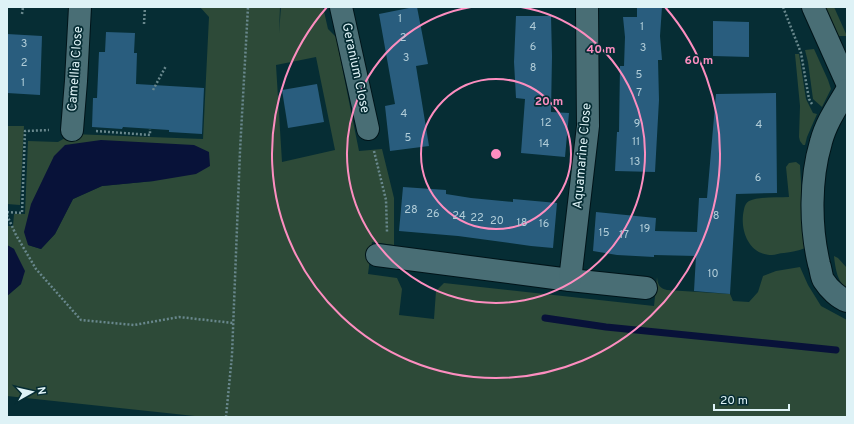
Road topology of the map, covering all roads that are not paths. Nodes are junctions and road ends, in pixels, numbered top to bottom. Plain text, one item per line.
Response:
1 (80, 7) edge
2 (341, 7) edge
3 (587, 7) edge
4 (813, 7) edge
5 (847, 83) edge
6 (847, 90) edge
7 (368, 129) road end
8 (72, 130) dead end
9 (380, 256) road end
10 (570, 280) junction
11 (646, 288) dead end
12 (847, 301) edge

1 - 8 street, Camellia Close
2 - 7 street, Geranium Close
3 - 10 street, Aquamarine Close
4 - 5 street
6 - 12 street
9 - 10 street
10 - 11 street

